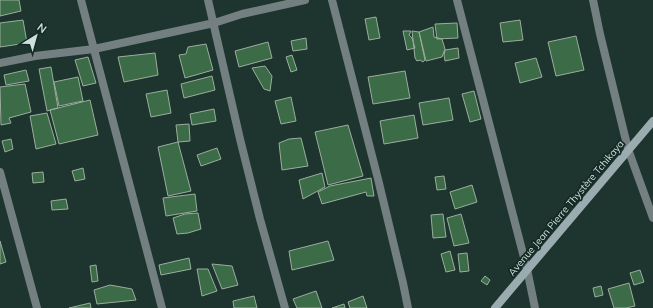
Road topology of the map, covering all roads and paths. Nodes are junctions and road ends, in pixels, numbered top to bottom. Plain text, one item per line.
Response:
1 (81, 0) edge
2 (208, 0) edge
3 (305, 0) edge
4 (332, 0) edge
5 (457, 0) edge
6 (593, 0) edge
7 (214, 23) junction
8 (94, 49) junction
9 (0, 63) edge
10 (653, 121) edge
11 (628, 149) junction
12 (0, 172) edge
13 (653, 218) edge
14 (527, 269) junction
15 (37, 308) edge
16 (162, 308) edge
17 (285, 308) edge
18 (408, 308) edge
19 (495, 308) edge
20 (535, 308) edge

1 - 8 street
2 - 7 street
3 - 7 street
4 - 18 street
5 - 14 street
6 - 11 street
7 - 8 street
7 - 17 street
8 - 9 street
8 - 16 street
10 - 11 street, Avenue Jean Pierre Thystère Tchikaya
11 - 13 street
11 - 14 street, Avenue Jean Pierre Thystère Tchikaya
12 - 15 street
14 - 19 street, Avenue Jean Pierre Thystère Tchikaya
14 - 20 street

